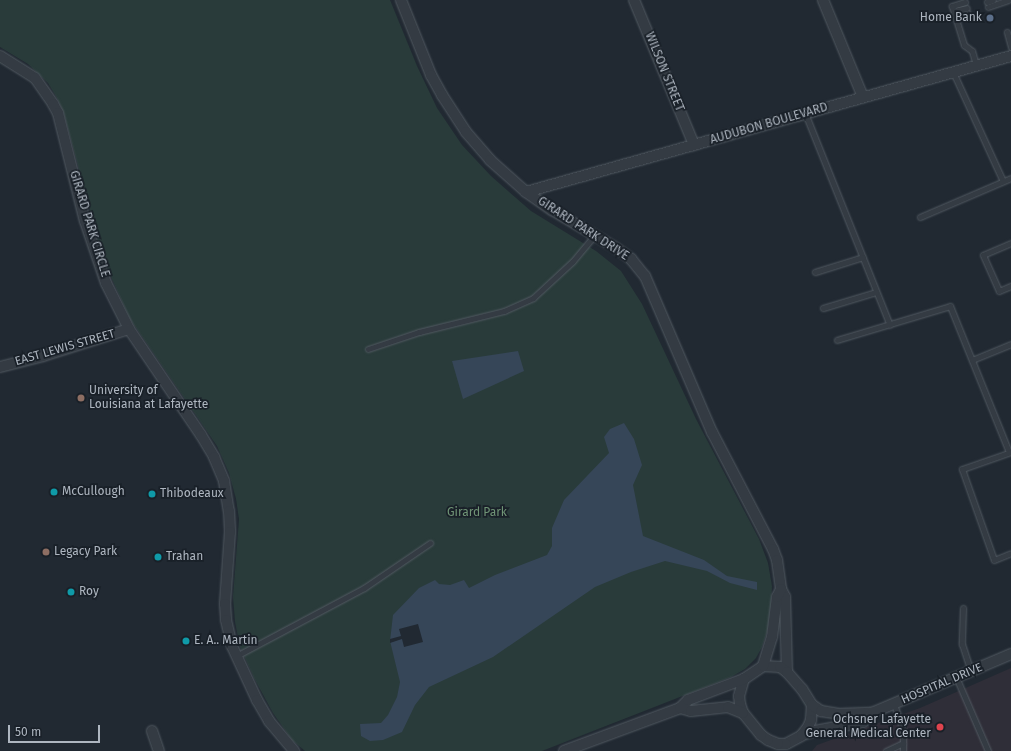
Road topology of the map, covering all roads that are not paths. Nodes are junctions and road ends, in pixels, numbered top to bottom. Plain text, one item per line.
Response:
1 (401, 0) edge
2 (634, 0) edge
3 (823, 0) edge
4 (993, 0) edge
5 (1008, 0) edge
6 (955, 14) junction
7 (1007, 32) dead end
8 (1011, 47) edge
9 (0, 56) edge
10 (1011, 56) edge
11 (976, 65) junction
12 (953, 72) junction
13 (863, 97) junction
14 (805, 113) junction
15 (694, 145) junction
16 (1011, 178) edge
17 (1002, 182) junction
18 (526, 192) junction
19 (920, 217) dead end
20 (594, 236) junction
21 (1011, 243) edge
22 (863, 257) junction
23 (814, 272) dead end
24 (1011, 286) edge
25 (876, 292) junction
26 (823, 308) dead end
27 (890, 325) junction
28 (129, 329) junction
29 (837, 340) dead end
30 (1011, 344) edge
31 (368, 350) dead end
32 (972, 360) junction
33 (0, 367) edge
34 (1010, 452) edge
35 (430, 543) dead end
36 (1011, 553) edge
37 (781, 589) junction
38 (963, 608) dead end
39 (1011, 654) edge
40 (236, 656) junction
41 (763, 666) junction
42 (971, 671) junction
43 (787, 672) junction
44 (956, 677) junction
45 (744, 679) junction
46 (894, 704) junction
47 (812, 705) junction
48 (680, 708) junction
49 (743, 713) junction
50 (872, 713) junction
51 (152, 731) dead end
52 (768, 740) junction
53 (795, 743) edge
54 (903, 743) junction
55 (159, 751) edge
56 (294, 751) edge
57 (564, 751) edge
58 (774, 751) edge
59 (886, 751) edge
60 (903, 751) edge
61 (988, 751) edge

1 - 18 street, GIRARD PARK DRIVE
2 - 15 street, WILSON STREET
3 - 13 street
4 - 5 lane
6 - 6 lane
6 - 11 lane
7 - 8 lane
9 - 28 street, GIRARD PARK CIRCLE
10 - 11 street, AUDUBON BOULEVARD
11 - 12 street, AUDUBON BOULEVARD
12 - 13 street, AUDUBON BOULEVARD
12 - 17 lane
13 - 14 street, AUDUBON BOULEVARD
14 - 15 street, AUDUBON BOULEVARD
14 - 22 lane
15 - 18 street, AUDUBON BOULEVARD
16 - 17 lane
17 - 19 lane
18 - 20 street, GIRARD PARK DRIVE
20 - 31 lane
20 - 37 street, GIRARD PARK DRIVE
21 - 24 lane
22 - 23 lane
22 - 25 lane
25 - 26 lane
25 - 27 lane
27 - 29 lane
27 - 32 lane
28 - 33 street, EAST LEWIS STREET
28 - 40 street, GIRARD PARK CIRCLE
30 - 32 lane
32 - 34 lane
34 - 36 lane
35 - 40 lane
37 - 41 street, GIRARD PARK DRIVE
37 - 43 street, GIRARD PARK DRIVE
38 - 42 lane
39 - 42 street, HOSPITAL DRIVE
40 - 56 street, GIRARD PARK CIRCLE
41 - 43 street
41 - 45 street
42 - 44 street, HOSPITAL DRIVE
43 - 47 street
44 - 46 street, HOSPITAL DRIVE
44 - 61 lane
45 - 48 street
45 - 49 street
46 - 50 street, HOSPITAL DRIVE
46 - 54 lane
47 - 50 street, HOSPITAL DRIVE
47 - 53 street
48 - 49 street
48 - 57 street
49 - 52 street
50 - 53 street, HOSPITAL DRIVE
51 - 55 street
52 - 53 street
52 - 58 street
54 - 59 lane
54 - 60 lane

